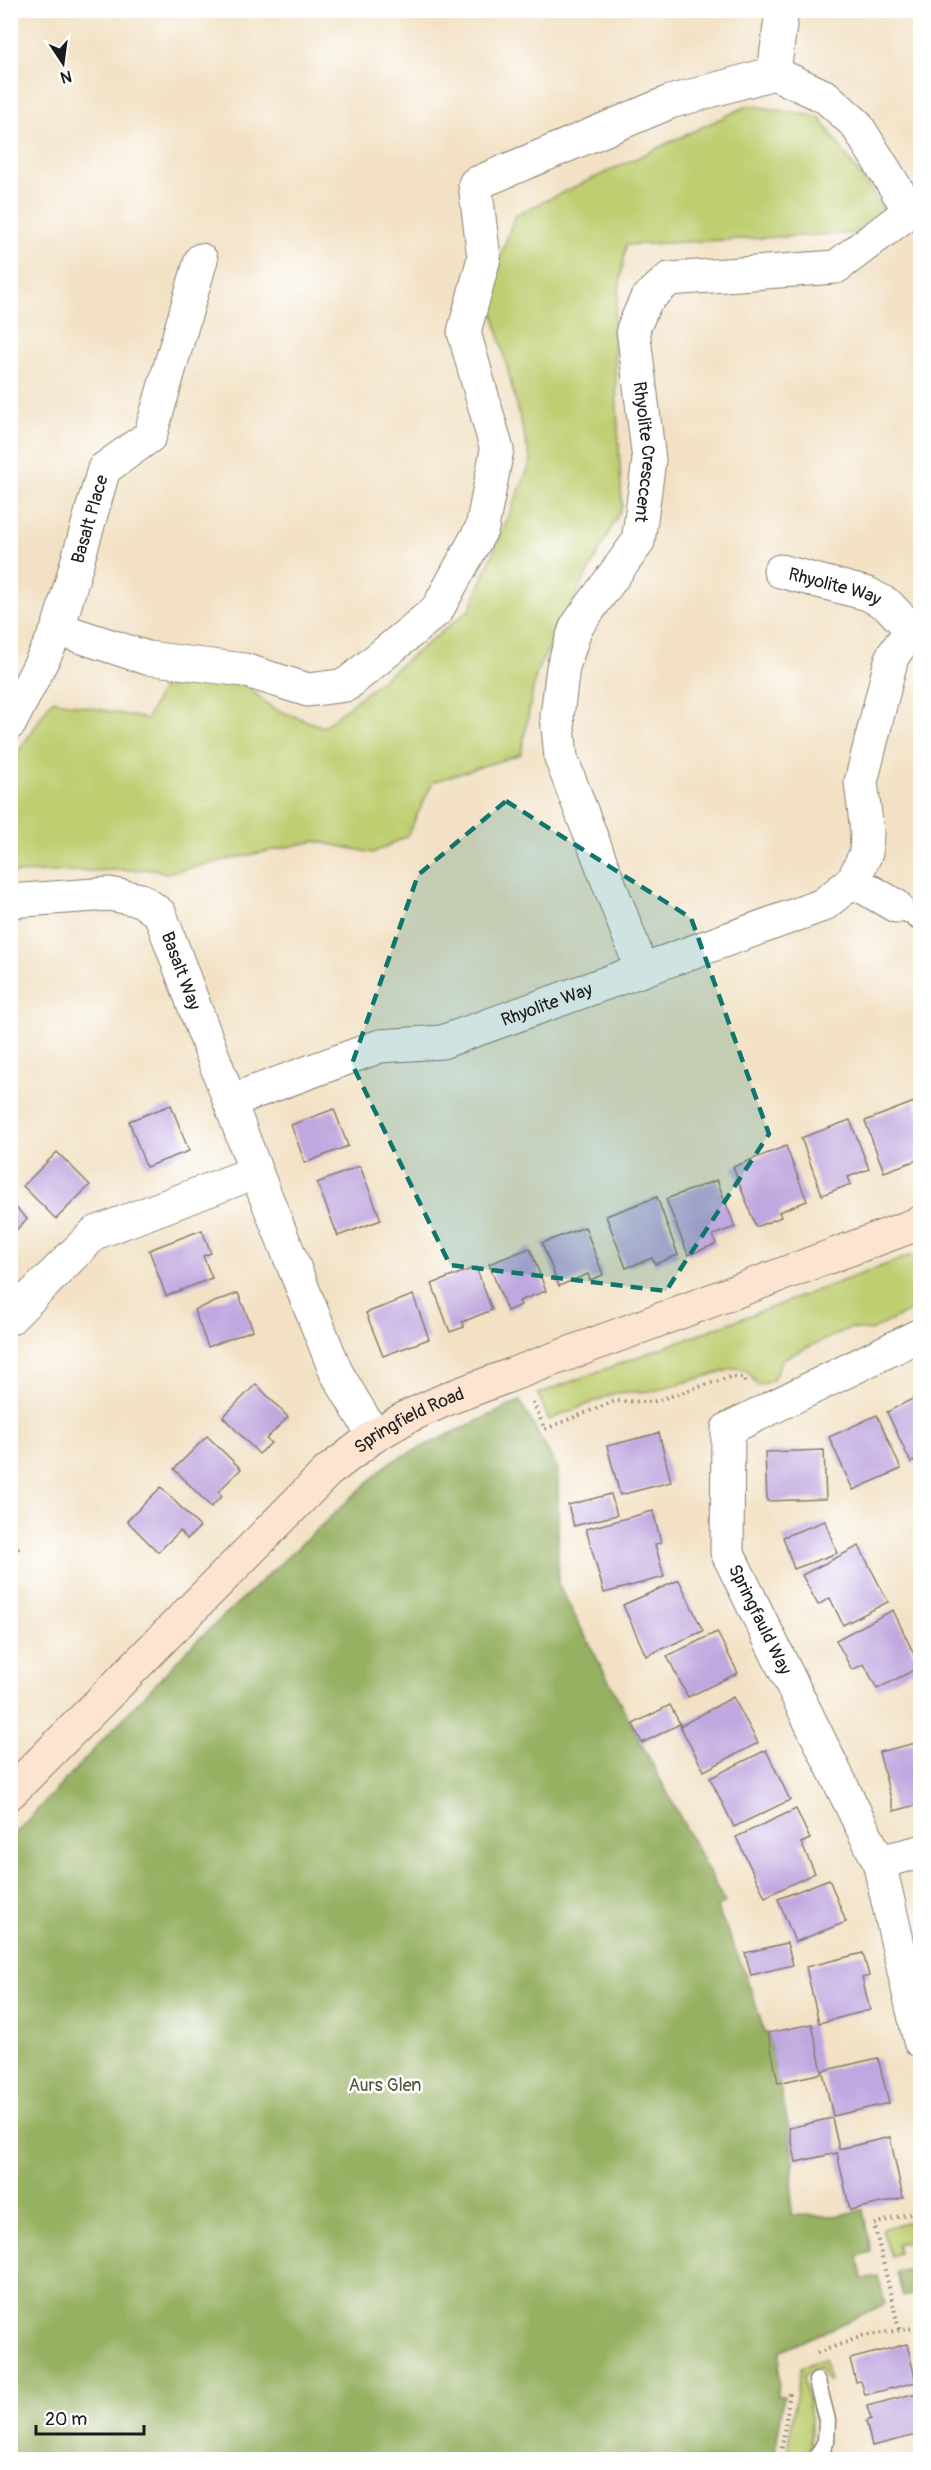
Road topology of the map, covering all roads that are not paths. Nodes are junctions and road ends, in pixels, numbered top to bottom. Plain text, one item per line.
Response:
1 (782, 10) edge
2 (774, 73) junction
3 (201, 260) dead end
4 (780, 571) dead end
5 (58, 629) junction
6 (917, 631) edge
7 (10, 723) edge
8 (854, 881) junction
9 (10, 901) edge
10 (908, 915) edge
11 (642, 970) junction
12 (230, 1101) junction
13 (256, 1172) junction
14 (921, 1223) edge
15 (10, 1318) edge
16 (921, 1335) edge
17 (374, 1436) junction
18 (10, 1793) edge
19 (921, 1852) edge
20 (879, 1862) junction
21 (921, 2041) edge
22 (817, 2381) dead end
23 (816, 2460) edge

1 - 2 street
2 - 5 street
2 - 11 street, Rhyolite Cresccent
3 - 5 street, Basalt Place
4 - 6 street, Rhyolite Way
5 - 7 street, Basalt Place
6 - 8 street, Rhyolite Way
8 - 10 street
8 - 11 street, Rhyolite Way
9 - 12 street, Basalt Way
11 - 12 street, Rhyolite Way
12 - 13 street, Basalt Way
13 - 15 street
13 - 17 street, Basalt Way
14 - 17 street, Springfield Road
16 - 20 street, Springfauld Way
17 - 18 street, Springfield Road
19 - 20 street
20 - 21 street, Springfauld Way
22 - 23 lane

